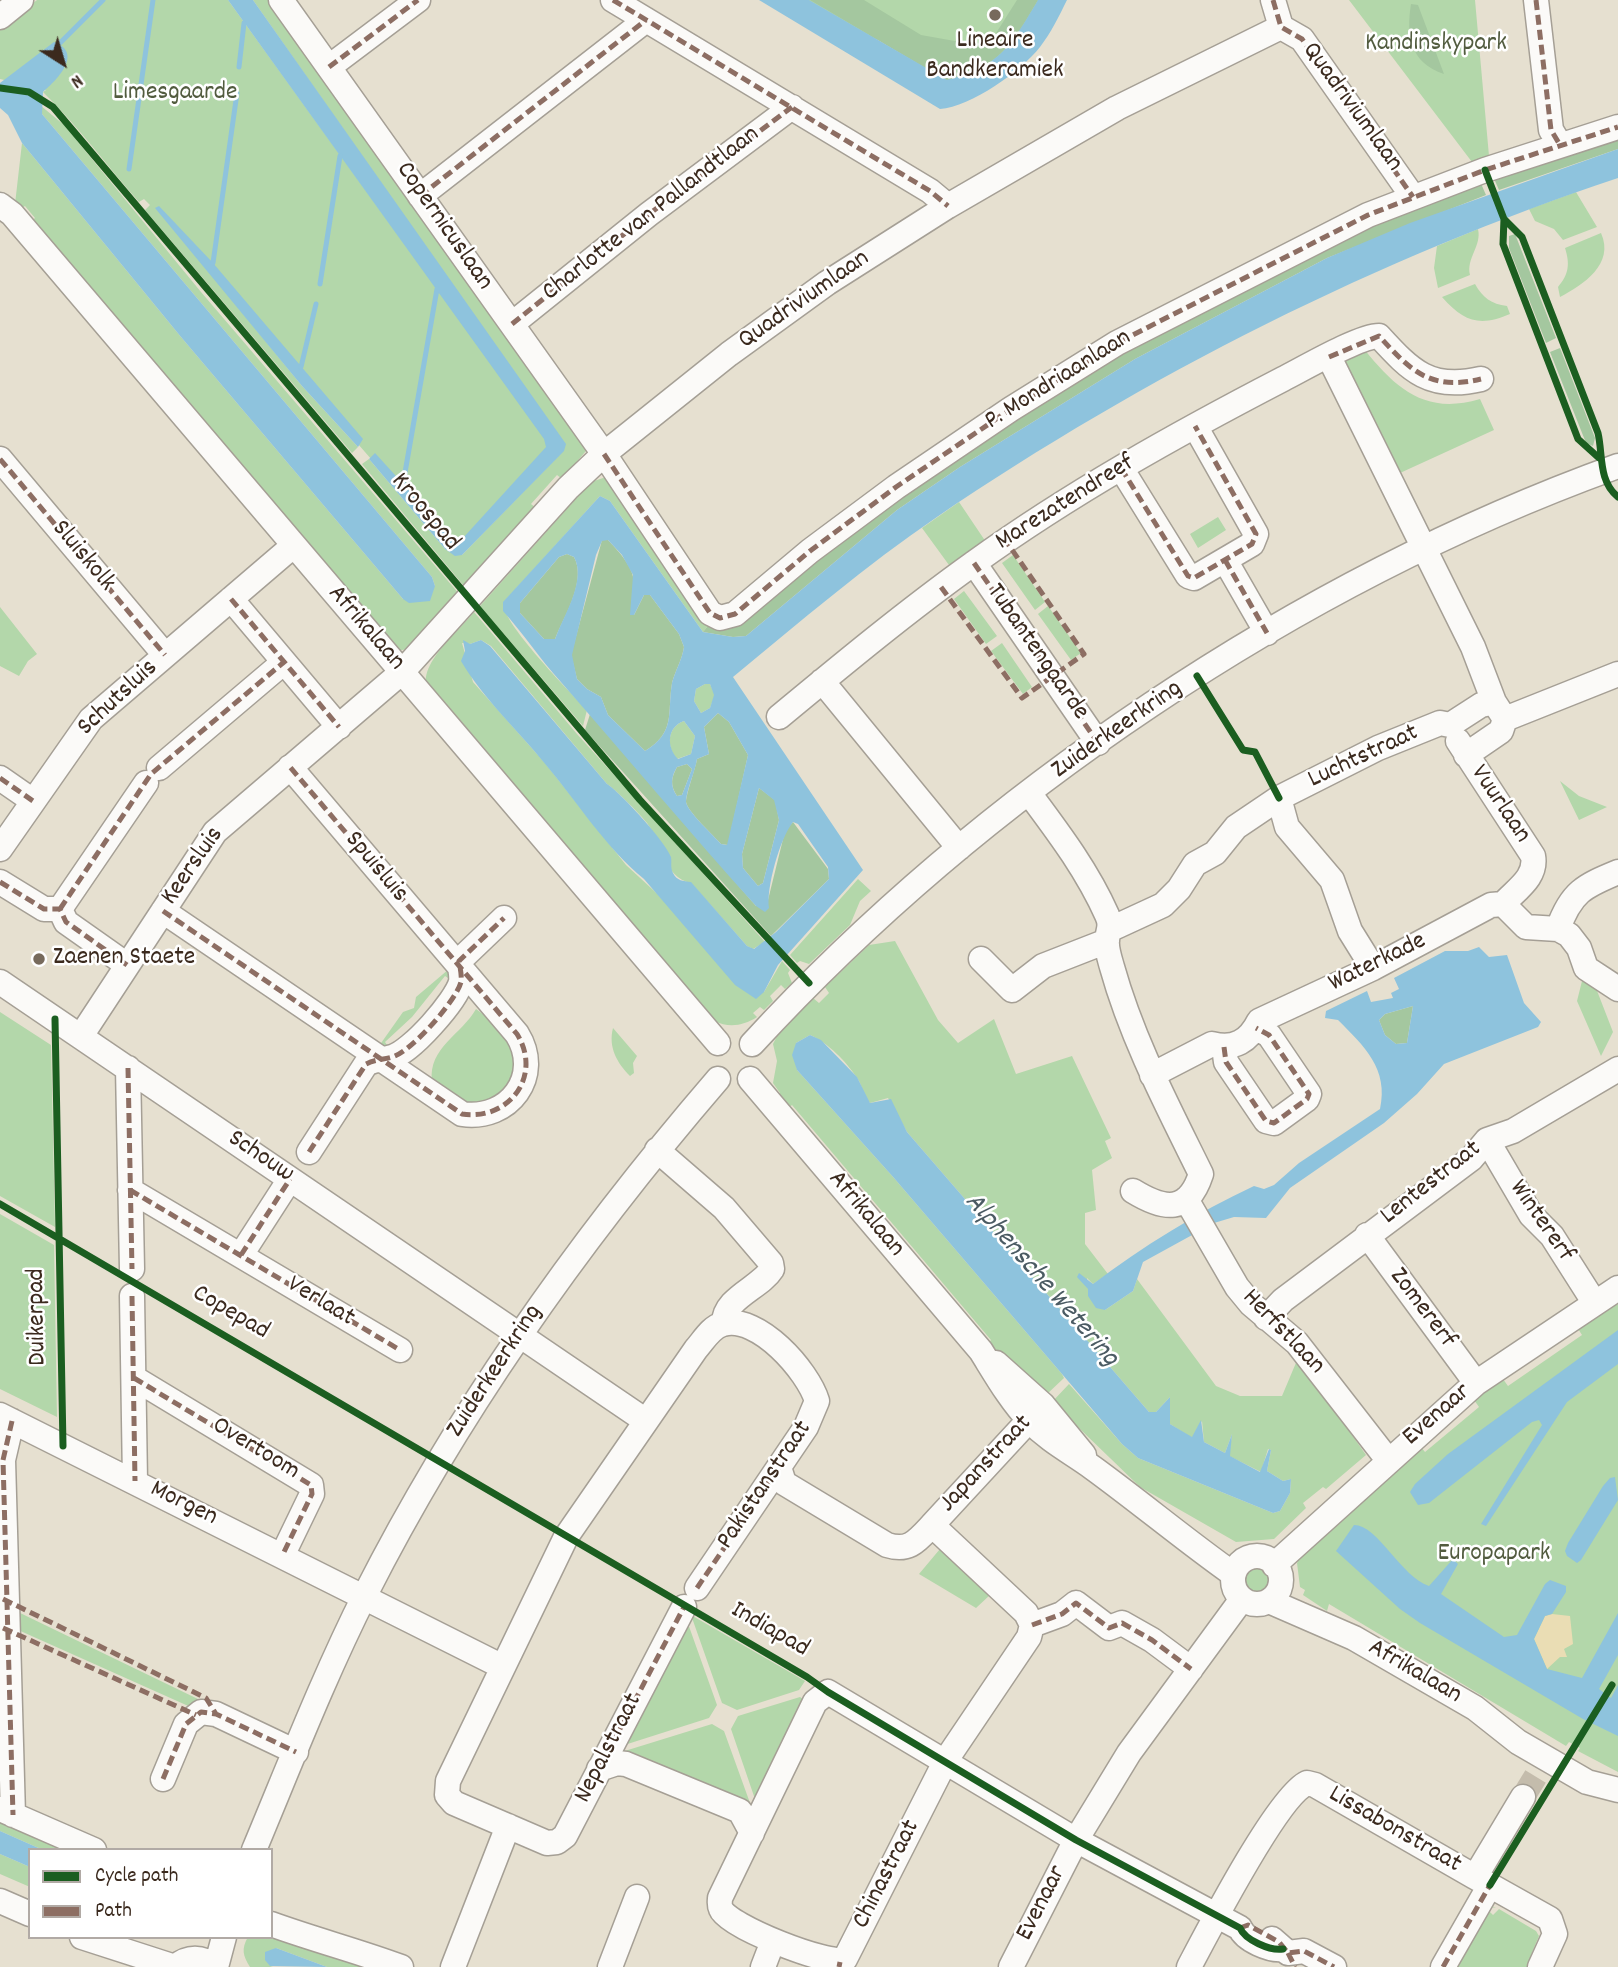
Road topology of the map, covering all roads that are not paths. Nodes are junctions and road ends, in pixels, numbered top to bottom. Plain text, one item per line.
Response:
1 (21, 0) edge
2 (281, 0) edge
3 (418, 0) edge
4 (613, 0) edge
5 (1273, 0) edge
6 (1536, 0) edge
7 (0, 17) edge
8 (646, 20) junction
9 (1281, 27) junction
10 (329, 67) junction
11 (792, 107) junction
12 (1618, 127) edge
13 (1560, 145) junction
14 (420, 196) junction
15 (1413, 197) junction
16 (948, 206) junction
17 (6, 210) edge
18 (512, 324) junction
19 (1329, 357) junction
20 (1481, 379) dead end
21 (1195, 426) junction
22 (604, 454) junction
23 (0, 459) edge
24 (1618, 466) edge
25 (1121, 468) junction
26 (293, 546) junction
27 (1423, 549) junction
28 (1225, 560) junction
29 (974, 563) junction
30 (232, 599) junction
31 (1267, 633) junction
32 (165, 655) junction
33 (284, 662) junction
34 (402, 672) junction
35 (1618, 674) edge
36 (822, 681) junction
37 (1500, 711) junction
38 (779, 717) dead end
39 (1450, 725) junction
40 (340, 727) junction
41 (1098, 743) junction
42 (1466, 755) junction
43 (290, 767) junction
44 (0, 778) edge
45 (1029, 793) junction
46 (1279, 797) junction
47 (33, 801) junction
48 (0, 849) edge
49 (958, 849) junction
50 (1618, 872) edge
51 (0, 882) edge
52 (1503, 904) junction
53 (60, 909) junction
54 (163, 911) junction
55 (503, 918) dead end
56 (1558, 929) junction
57 (1109, 935) junction
58 (981, 959) dead end
59 (127, 965) junction
60 (1373, 968) junction
61 (460, 969) junction
62 (0, 982) edge
63 (1618, 989) edge
64 (1256, 1028) junction
65 (80, 1036) junction
66 (718, 1043) junction
67 (752, 1044) junction
68 (1224, 1047) junction
69 (379, 1057) junction
70 (128, 1068) junction
71 (1616, 1071) edge
72 (1152, 1075) junction
73 (718, 1079) junction
74 (750, 1079) junction
75 (1487, 1140) junction
76 (657, 1150) junction
77 (309, 1152) dead end
78 (290, 1179) junction
79 (130, 1190) junction
80 (1133, 1191) dead end
81 (1189, 1203) junction
82 (1367, 1235) junction
83 (241, 1255) junction
84 (132, 1269) dead end
85 (1618, 1288) edge
86 (132, 1296) dead end
87 (1594, 1302) junction
88 (1266, 1318) junction
89 (724, 1323) junction
90 (519, 1333) junction
91 (400, 1350) dead end
92 (134, 1378) junction
93 (1476, 1382) junction
94 (1036, 1412) junction
95 (6, 1418) edge
96 (646, 1421) junction
97 (1388, 1460) junction
98 (779, 1467) junction
99 (135, 1481) junction
100 (932, 1525) junction
101 (283, 1554) junction
102 (1238, 1568) junction
103 (1275, 1583) junction
104 (365, 1595) junction
105 (691, 1597) joint
106 (1242, 1599) junction
107 (1032, 1625) junction
108 (503, 1667) junction
109 (1191, 1669) junction
110 (296, 1752) junction
111 (946, 1760) junction
112 (599, 1769) junction
113 (163, 1779) dead end
114 (1618, 1790) edge
115 (1523, 1797) tunnel mouth
116 (6, 1812) edge
117 (508, 1826) junction
118 (752, 1833) junction
119 (1076, 1840) junction
120 (89, 1848) edge
121 (255, 1848) edge
122 (1483, 1881) junction
123 (637, 1897) dead end
124 (0, 1901) edge
125 (28, 1913) edge
126 (1216, 1915) junction
127 (273, 1925) edge
128 (222, 1939) edge
129 (774, 1941) junction
130 (92, 1942) edge
131 (1289, 1956) edge
132 (209, 1957) edge
133 (839, 1965) edge
134 (134, 1967) edge
135 (175, 1967) edge
136 (401, 1967) edge
137 (453, 1967) edge
138 (610, 1967) edge
139 (764, 1967) edge
140 (1011, 1967) edge
141 (1189, 1967) edge
142 (1334, 1967) edge
143 (1443, 1967) edge
144 (1540, 1967) edge

1 - 7 street
2 - 10 street, Copernicuslaan
3 - 10 street
4 - 8 street, Charlotte van Pallandtlaan
5 - 9 street, Quadriviumlaan
6 - 13 street
8 - 11 street, Charlotte van Pallandtlaan
8 - 14 street
9 - 15 street, Quadriviumlaan
9 - 16 street, Quadriviumlaan
10 - 14 street, Copernicuslaan
11 - 16 street, Charlotte van Pallandtlaan
11 - 18 street, Charlotte van Pallandtlaan
12 - 13 street, P. Mondriaanlaan
13 - 15 street, P. Mondriaanlaan
14 - 18 street, Copernicuslaan
15 - 22 street, P. Mondriaanlaan
16 - 22 street, Quadriviumlaan
17 - 26 street, Afrikalaan
18 - 22 street, Copernicuslaan
19 - 20 street, Marezatendreef
19 - 21 street, Marezatendreef
19 - 27 street
21 - 25 street, Marezatendreef
21 - 28 street
22 - 34 street, Quadriviumlaan
23 - 32 street, Sluiskolk
24 - 27 street, Zuiderkeerkring
25 - 28 street
25 - 29 street, Marezatendreef
26 - 30 street, Schutsluis
26 - 34 street, Afrikalaan
27 - 31 street, Zuiderkeerkring
27 - 37 street
28 - 31 street
29 - 36 street, Marezatendreef
29 - 41 street, Tubantengaarde
30 - 32 street, Schutsluis
30 - 33 street
31 - 41 street, Zuiderkeerkring
32 - 47 street, Schutsluis
33 - 40 street
33 - 53 street
34 - 40 street, Keersluis
34 - 66 street, Afrikalaan
35 - 37 street, Vuurlaan
36 - 38 street, Marezatendreef
36 - 49 street
37 - 39 street, Luchtstraat
37 - 42 street, Vuurlaan
39 - 42 street, Vuurlaan
39 - 46 street, Luchtstraat
40 - 43 street, Keersluis
41 - 45 street, Zuiderkeerkring
42 - 52 street, Vuurlaan
43 - 54 street, Keersluis
43 - 61 street, Spuisluis
44 - 47 street
45 - 49 street, Zuiderkeerkring
45 - 57 street
46 - 57 street, Luchtstraat
46 - 60 street
47 - 48 street, Schutsluis
49 - 67 street, Zuiderkeerkring
50 - 56 street
51 - 53 street
52 - 56 street
52 - 60 street, Waterkade
53 - 59 street
54 - 59 street, Keersluis
54 - 69 street, Spuisluis
55 - 61 street
56 - 63 street
57 - 58 street
57 - 72 street
59 - 65 street, Keersluis
60 - 64 street, Waterkade
61 - 69 street
61 - 69 street, Spuisluis
62 - 65 street, Schouw
64 - 68 street, Waterkade
64 - 68 street
65 - 70 street, Schouw
66 - 67 street
66 - 73 street
67 - 74 street
68 - 72 street, Waterkade
69 - 77 street
70 - 78 street, Schouw
70 - 79 street
71 - 75 street, Lentestraat
72 - 81 street
73 - 74 street
73 - 76 street, Zuiderkeerkring
74 - 94 street, Afrikalaan
75 - 82 street, Lentestraat
75 - 87 street, Wintererf
76 - 89 street
76 - 90 street, Zuiderkeerkring
78 - 83 street
78 - 90 street, Schouw
79 - 83 street, Verlaat
79 - 84 street
80 - 81 street
81 - 88 street, Herfstlaan
82 - 88 street, Lentestraat
82 - 93 street, Zomererf
83 - 91 street, Verlaat
85 - 87 street, Evenaar
86 - 92 street
87 - 93 street, Evenaar
88 - 97 street, Herfstlaan
89 - 96 street
89 - 98 street, Pakistanstraat
90 - 96 street
90 - 104 street, Zuiderkeerkring
92 - 99 street
92 - 101 street, Overtoom
93 - 97 street, Evenaar
94 - 100 street, Japanstraat
94 - 102 street, Afrikalaan
95 - 99 street, Morgen
95 - 116 street
96 - 108 street, Nepalstraat
97 - 103 street, Evenaar
98 - 100 street, Japanstraat
98 - 105 street, Pakistanstraat
99 - 101 street, Morgen
100 - 107 street, Japanstraat
101 - 104 street, Morgen
102 - 103 street
102 - 106 street
103 - 106 street
103 - 114 street, Afrikalaan
104 - 108 street
104 - 110 street, Zuiderkeerkring
105 - 112 street, Nepalstraat
106 - 109 street, Evenaar
107 - 109 street
107 - 111 street
108 - 117 street, Nepalstraat
109 - 119 street, Evenaar
110 - 113 street
110 - 121 street, Zuiderkeerkring
111 - 118 street, Chinastraat
111 - 119 street
111 - 133 street, Chinastraat
112 - 117 street, Nepalstraat
112 - 118 street
115 - 122 street
116 - 120 street
117 - 137 street
118 - 129 street, Chinastraat
119 - 126 street
119 - 140 street, Evenaar
122 - 126 street, Lissabonstraat
122 - 143 street
122 - 144 street
123 - 138 street
124 - 125 street
126 - 131 street
126 - 141 street, Lissabonstraat
127 - 136 street
128 - 132 street
129 - 133 street, Chinastraat
129 - 139 street
130 - 134 street
130 - 135 street
131 - 142 street
132 - 135 street

